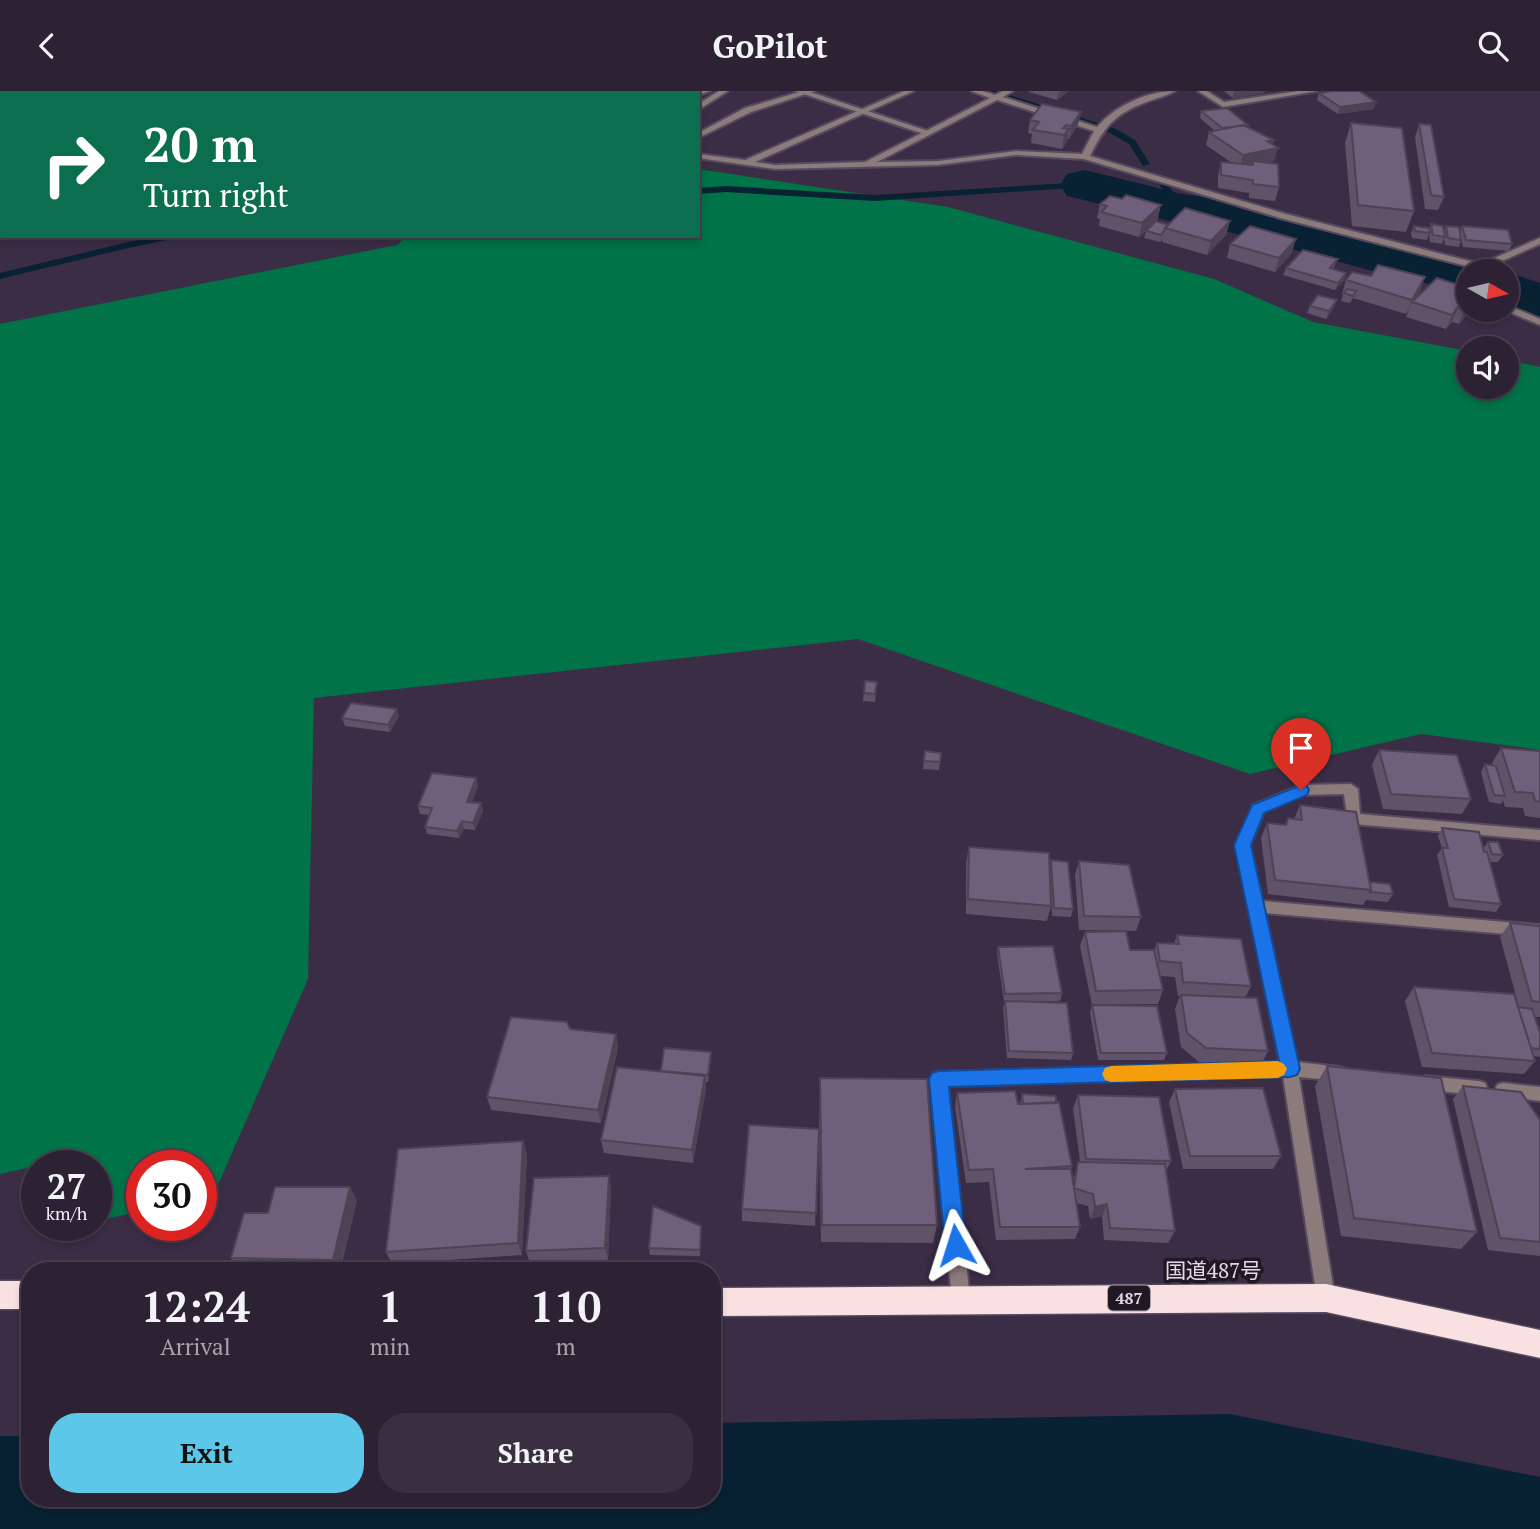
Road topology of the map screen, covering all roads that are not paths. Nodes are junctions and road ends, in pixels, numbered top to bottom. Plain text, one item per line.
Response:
1 (724, 91) edge
2 (910, 91) edge
3 (975, 91) edge
4 (1138, 91) edge
5 (1171, 91) edge
6 (1202, 91) edge
7 (1313, 91) edge
8 (806, 92) edge
9 (1007, 92) edge
10 (1156, 96) junction
11 (995, 98) junction
12 (700, 107) edge
13 (864, 111) junction
14 (1099, 129) junction
15 (927, 132) junction
16 (700, 135) edge
17 (700, 156) edge
18 (1085, 157) junction
19 (746, 163) junction
20 (864, 165) junction
21 (1540, 241) edge
22 (1502, 259) edge
23 (1456, 262) edge
24 (1519, 313) edge
25 (1540, 322) edge
26 (1540, 835) edge
27 (1256, 906) junction
28 (1540, 931) edge
29 (1290, 1069) junction
30 (1360, 1076) edge
31 (1415, 1081) edge
32 (1540, 1094) edge
33 (0, 1295) edge
34 (21, 1295) edge
35 (1326, 1298) junction
36 (961, 1300) junction
37 (721, 1302) edge
38 (1540, 1344) edge

1 - 12 street
2 - 13 street
3 - 11 street
4 - 10 street
5 - 10 street
6 - 7 street
8 - 13 street
8 - 16 street
9 - 11 street
10 - 14 street
11 - 14 street
11 - 15 street
13 - 15 street
13 - 19 street
14 - 18 street
15 - 20 street
17 - 19 street
18 - 20 street
18 - 23 street
19 - 20 street
21 - 22 street
24 - 25 street
26 - 27 street
27 - 28 street
27 - 29 street
29 - 30 street
29 - 35 street
29 - 36 street
31 - 32 street
33 - 34 highway
35 - 36 highway, 国道487号 / 487
35 - 38 highway, 国道487号 / 487
36 - 37 highway, 国道487号 / 487

